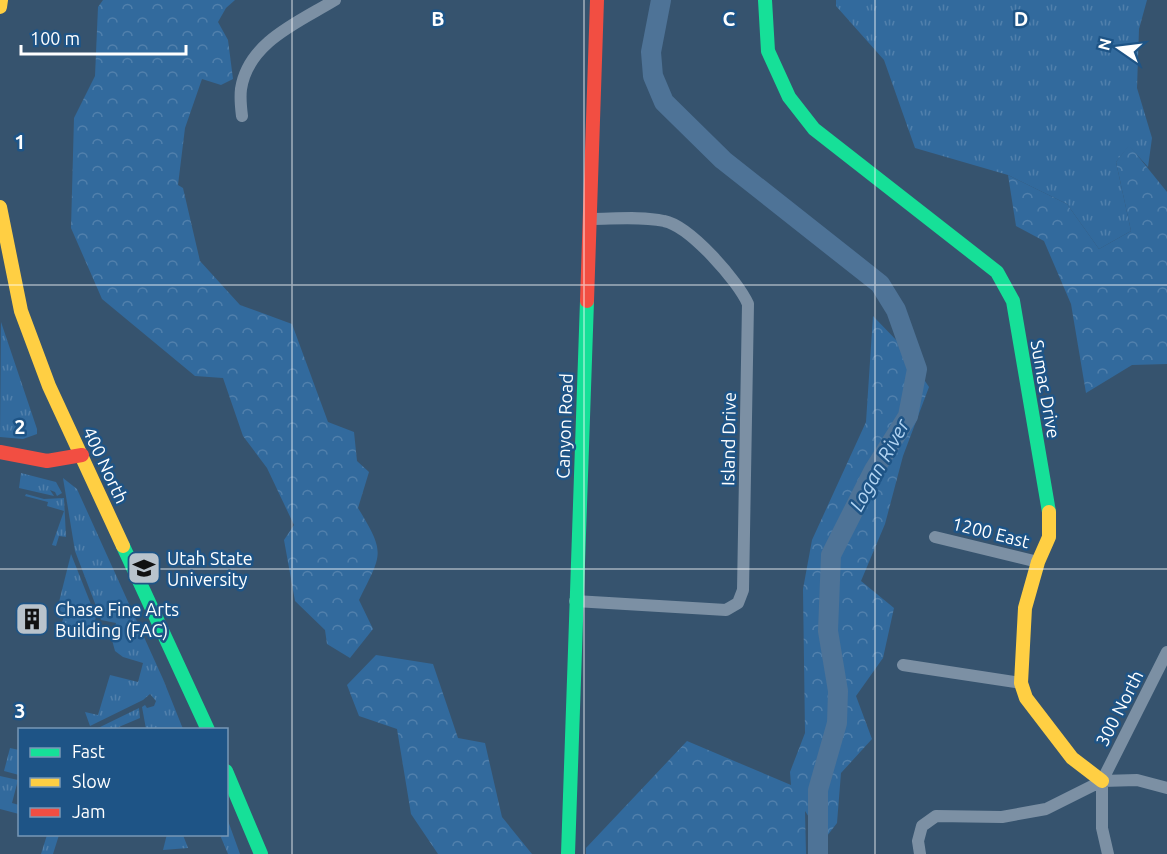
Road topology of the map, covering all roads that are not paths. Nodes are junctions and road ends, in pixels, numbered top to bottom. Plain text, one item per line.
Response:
1 (1, 0) edge
2 (335, 0) edge
3 (597, 0) edge
4 (765, 0) edge
5 (0, 7) edge
6 (242, 116) dead end
7 (0, 207) edge
8 (590, 219) junction
9 (0, 452) edge
10 (81, 454) junction
11 (935, 537) dead end
12 (1038, 562) junction
13 (575, 601) junction
14 (1167, 652) edge
15 (903, 665) dead end
16 (1021, 682) junction
17 (208, 728) edge
18 (228, 776) edge
19 (1102, 781) junction
20 (1167, 788) edge
21 (261, 854) edge
22 (568, 854) edge
23 (920, 854) edge
24 (1108, 854) edge

1 - 5 street
2 - 6 street
3 - 8 street, Canyon Road
4 - 12 street, Sumac Drive
7 - 10 street, 400 North
8 - 13 street, Canyon Road
8 - 13 street, Island Drive
9 - 10 street
10 - 17 street, 400 North
11 - 12 street, 1200 East
12 - 16 street, Sumac Drive
13 - 22 street, Canyon Road
14 - 19 street, 300 North
15 - 16 street
16 - 19 street, Sumac Drive
18 - 21 street
19 - 20 street
19 - 23 street
19 - 24 street

